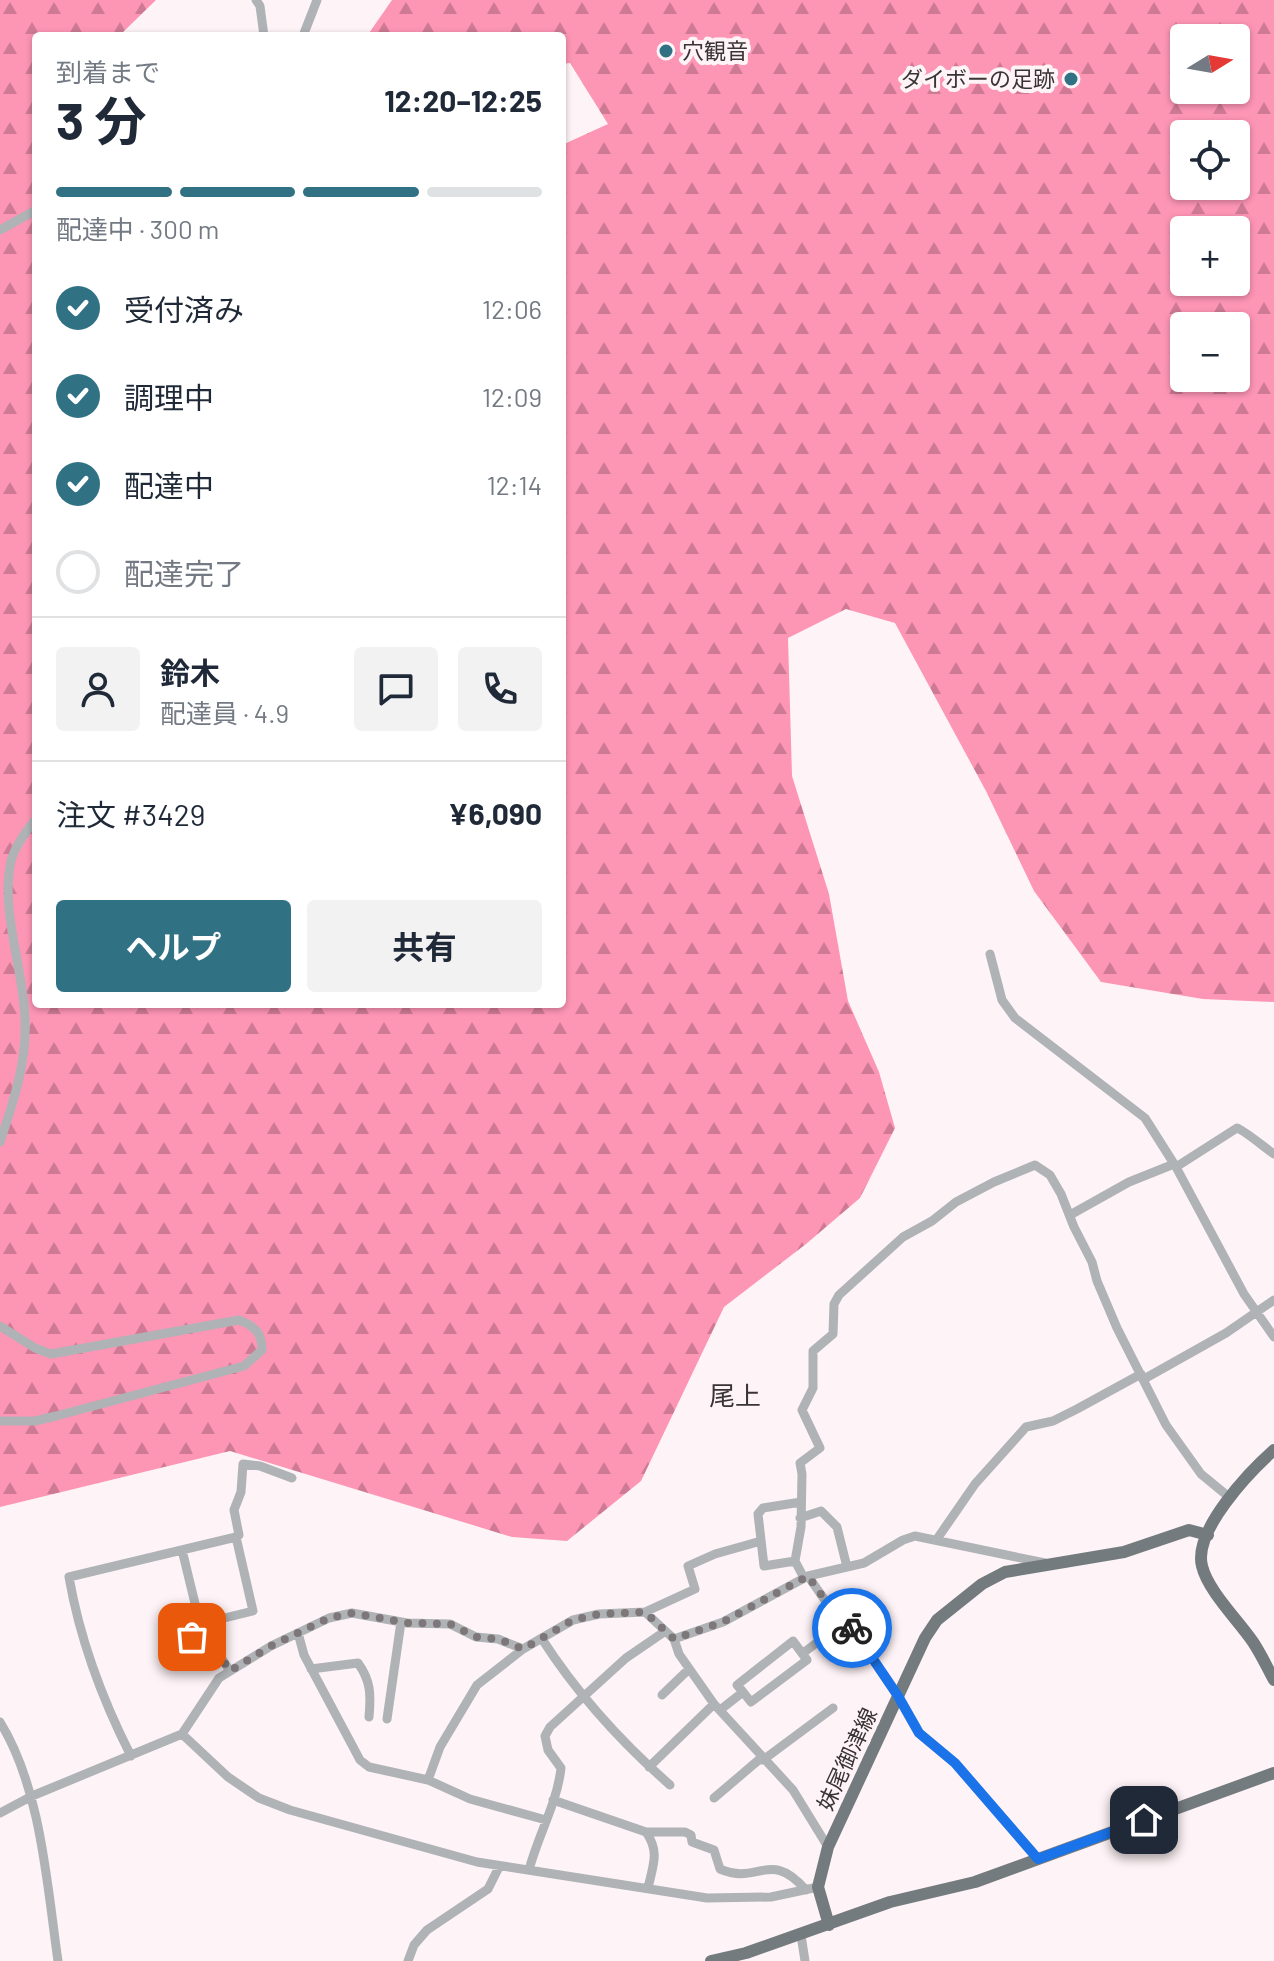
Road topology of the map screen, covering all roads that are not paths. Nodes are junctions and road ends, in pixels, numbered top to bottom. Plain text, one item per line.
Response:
1 (256, 0) edge
2 (317, 0) edge
3 (263, 32) edge
4 (305, 32) edge
5 (32, 212) edge
6 (0, 230) edge
7 (32, 824) edge
8 (990, 954) dead end
9 (0, 1142) edge
10 (1274, 1154) edge
11 (1175, 1166) junction
12 (1070, 1215) junction
13 (1274, 1300) edge
14 (1255, 1312) junction
15 (0, 1326) edge
16 (1274, 1337) edge
17 (1142, 1377) junction
18 (0, 1421) edge
19 (1274, 1450) edge
20 (292, 1478) dead end
21 (1229, 1497) junction
22 (801, 1502) junction
23 (800, 1518) junction
24 (1208, 1535) junction
25 (236, 1537) junction
26 (937, 1539) junction
27 (761, 1541) junction
28 (182, 1550) junction
29 (795, 1561) junction
30 (1046, 1563) junction
31 (847, 1567) junction
32 (806, 1577) junction
33 (645, 1612) junction
34 (846, 1621) junction
35 (401, 1622) junction
36 (200, 1624) junction
37 (664, 1632) junction
38 (298, 1633) junction
39 (542, 1639) junction
40 (674, 1639) junction
41 (523, 1649) junction
42 (803, 1653) junction
43 (311, 1669) junction
44 (689, 1669) junction
45 (230, 1671) junction
46 (1274, 1680) edge
47 (743, 1692) junction
48 (662, 1695) dead end
49 (898, 1696) junction
50 (584, 1698) junction
51 (717, 1707) junction
52 (833, 1708) dead end
53 (369, 1717) dead end
54 (387, 1719) dead end
55 (0, 1722) edge
56 (182, 1734) junction
57 (13, 1743) junction
58 (0, 1748) edge
59 (131, 1756) junction
60 (762, 1759) junction
61 (649, 1767) junction
62 (1274, 1773) edge
63 (428, 1780) junction
64 (670, 1785) dead end
65 (32, 1796) junction
66 (714, 1798) dead end
67 (553, 1800) junction
68 (0, 1813) edge
69 (546, 1820) junction
70 (646, 1832) junction
71 (828, 1847) junction
72 (1038, 1859) junction
73 (499, 1867) junction
74 (529, 1870) junction
75 (648, 1888) junction
76 (812, 1888) junction
77 (829, 1925) junction
78 (801, 1935) junction
79 (58, 1961) edge
80 (408, 1961) edge
81 (711, 1961) edge
82 (805, 1961) edge

1 - 3 street
2 - 4 street
5 - 6 street
7 - 9 street
8 - 11 street
10 - 11 street
11 - 12 street
11 - 14 street
12 - 17 street
12 - 22 street
13 - 14 street
14 - 16 street
14 - 17 street
15 - 18 street
17 - 21 street
17 - 26 street
19 - 21 main road
20 - 25 street
21 - 24 main road
22 - 23 street
22 - 27 street
23 - 29 street
23 - 31 street
24 - 30 main road, 妹尾御津線
24 - 46 main road
25 - 28 street
25 - 36 street
26 - 30 street
26 - 31 street
27 - 29 street
27 - 33 street
28 - 36 street
28 - 59 street
29 - 32 street
30 - 49 main road, 妹尾御津線
31 - 32 street
32 - 34 street
32 - 40 street
33 - 37 street
33 - 39 street
34 - 42 street
34 - 49 street
35 - 38 street
35 - 41 street
35 - 54 street
36 - 45 street
37 - 40 street
37 - 50 street
38 - 43 street
38 - 45 street
39 - 41 street
39 - 50 street
40 - 44 street
41 - 63 street
42 - 47 street
42 - 47 street
43 - 53 street
43 - 63 street
44 - 48 street
44 - 51 street
45 - 56 street
47 - 51 street
49 - 71 main road, 妹尾御津線
49 - 72 street
50 - 61 street
50 - 67 street
51 - 60 street
51 - 61 street
52 - 60 street
55 - 57 street
56 - 59 street
56 - 73 street
57 - 58 street
57 - 65 street
59 - 65 street
60 - 66 street
60 - 71 street
61 - 64 street
62 - 72 main road
63 - 69 street
65 - 68 street
65 - 79 street
67 - 69 street
67 - 70 street
69 - 74 street
70 - 75 street
70 - 76 street
71 - 76 main road, 妹尾御津線
72 - 77 main road
73 - 74 street
73 - 80 street
74 - 75 street
75 - 76 street
76 - 77 main road
77 - 78 main road
78 - 81 main road
78 - 82 street

